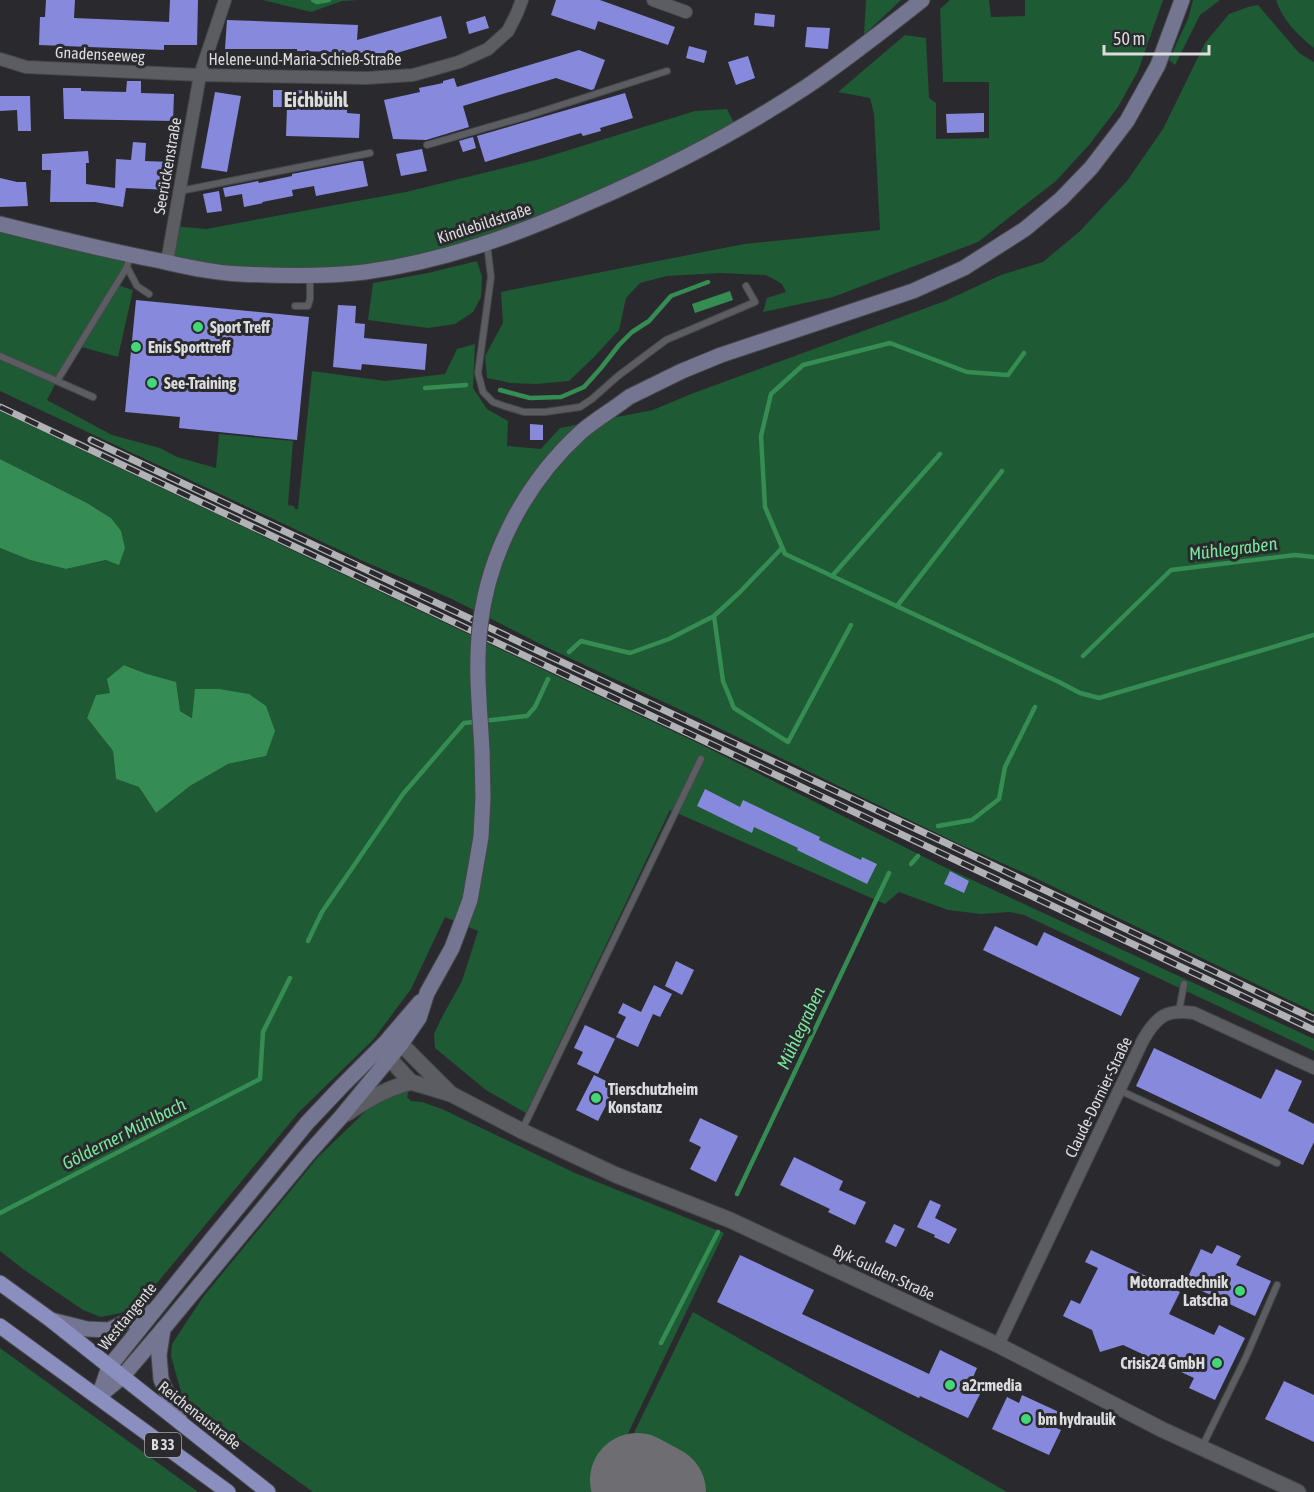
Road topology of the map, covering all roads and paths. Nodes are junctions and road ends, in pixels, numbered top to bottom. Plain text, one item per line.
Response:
1 (225, 0) edge
2 (522, 0) edge
3 (653, 0) edge
4 (922, 0) edge
5 (1182, 0) edge
6 (686, 12) dead end
7 (0, 59) edge
8 (667, 71) dead end
9 (200, 75) junction
10 (427, 145) dead end
11 (370, 153) dead end
12 (179, 191) junction
13 (0, 224) edge
14 (487, 244) junction
15 (129, 261) junction
16 (167, 262) junction
17 (310, 275) junction
18 (746, 286) dead end
19 (149, 294) dead end
20 (295, 306) dead end
21 (0, 356) edge
22 (57, 381) junction
23 (93, 397) dead end
24 (702, 759) dead end
25 (1184, 984) dead end
26 (427, 993) junction
27 (1179, 1011) junction
28 (385, 1042) junction
29 (401, 1044) junction
30 (389, 1058) junction
31 (1314, 1068) edge
32 (411, 1082) junction
33 (1119, 1090) junction
34 (451, 1094) junction
35 (341, 1117) junction
36 (522, 1131) junction
37 (1277, 1163) dead end
38 (0, 1283) edge
39 (1277, 1286) dead end
40 (154, 1311) junction
41 (51, 1320) junction
42 (0, 1326) edge
43 (163, 1329) junction
44 (998, 1345) junction
45 (109, 1367) junction
46 (122, 1377) junction
47 (98, 1397) junction
48 (180, 1422) junction
49 (1201, 1448) junction
50 (228, 1492) edge
51 (268, 1492) edge
52 (1298, 1492) edge

1 - 9 street, Seerückenstraße
2 - 9 street, Helene-und-Maria-Schieß-Straße
3 - 6 street
4 - 14 main road, Kindlebildstraße
5 - 26 main road, bridge
7 - 9 street, Gnadenseeweg
8 - 10 lane
9 - 12 street, Seerückenstraße
11 - 12 lane
12 - 16 street, Seerückenstraße
13 - 15 main road, Kindlebildstraße
14 - 17 main road, Kindlebildstraße
14 - 18 lane
15 - 16 main road, Kindlebildstraße
15 - 19 lane
15 - 22 lane
16 - 17 main road, Kindlebildstraße
17 - 20 lane
21 - 22 lane
22 - 23 lane
24 - 36 lane
25 - 27 lane
26 - 28 main road, Westtangente
26 - 29 main road
27 - 31 street
27 - 33 street, Claude-Dornier-Straße
28 - 29 street
28 - 30 street
28 - 40 main road, Westtangente
29 - 30 main road
29 - 34 street, Byk-Gulden-Straße
30 - 32 street
30 - 35 main road
32 - 34 street, Byk-Gulden-Straße
32 - 35 street
33 - 37 lane
33 - 44 street, Claude-Dornier-Straße
34 - 36 street, Byk-Gulden-Straße
35 - 43 main road
36 - 44 street, Byk-Gulden-Straße
38 - 41 main road, B 33
39 - 49 lane
40 - 41 main road
40 - 45 main road, Westtangente
41 - 45 main road, B 33
42 - 47 main road, B 33
43 - 46 main road
43 - 48 main road
44 - 49 street, Byk-Gulden-Straße
45 - 46 main road, Reichenaustraße / B 33
45 - 47 main road, Westtangente
46 - 47 main road
46 - 48 main road, Reichenaustraße / B 33
47 - 50 main road, B 33
48 - 51 main road, Reichenaustraße / B 33
49 - 52 street, Byk-Gulden-Straße

